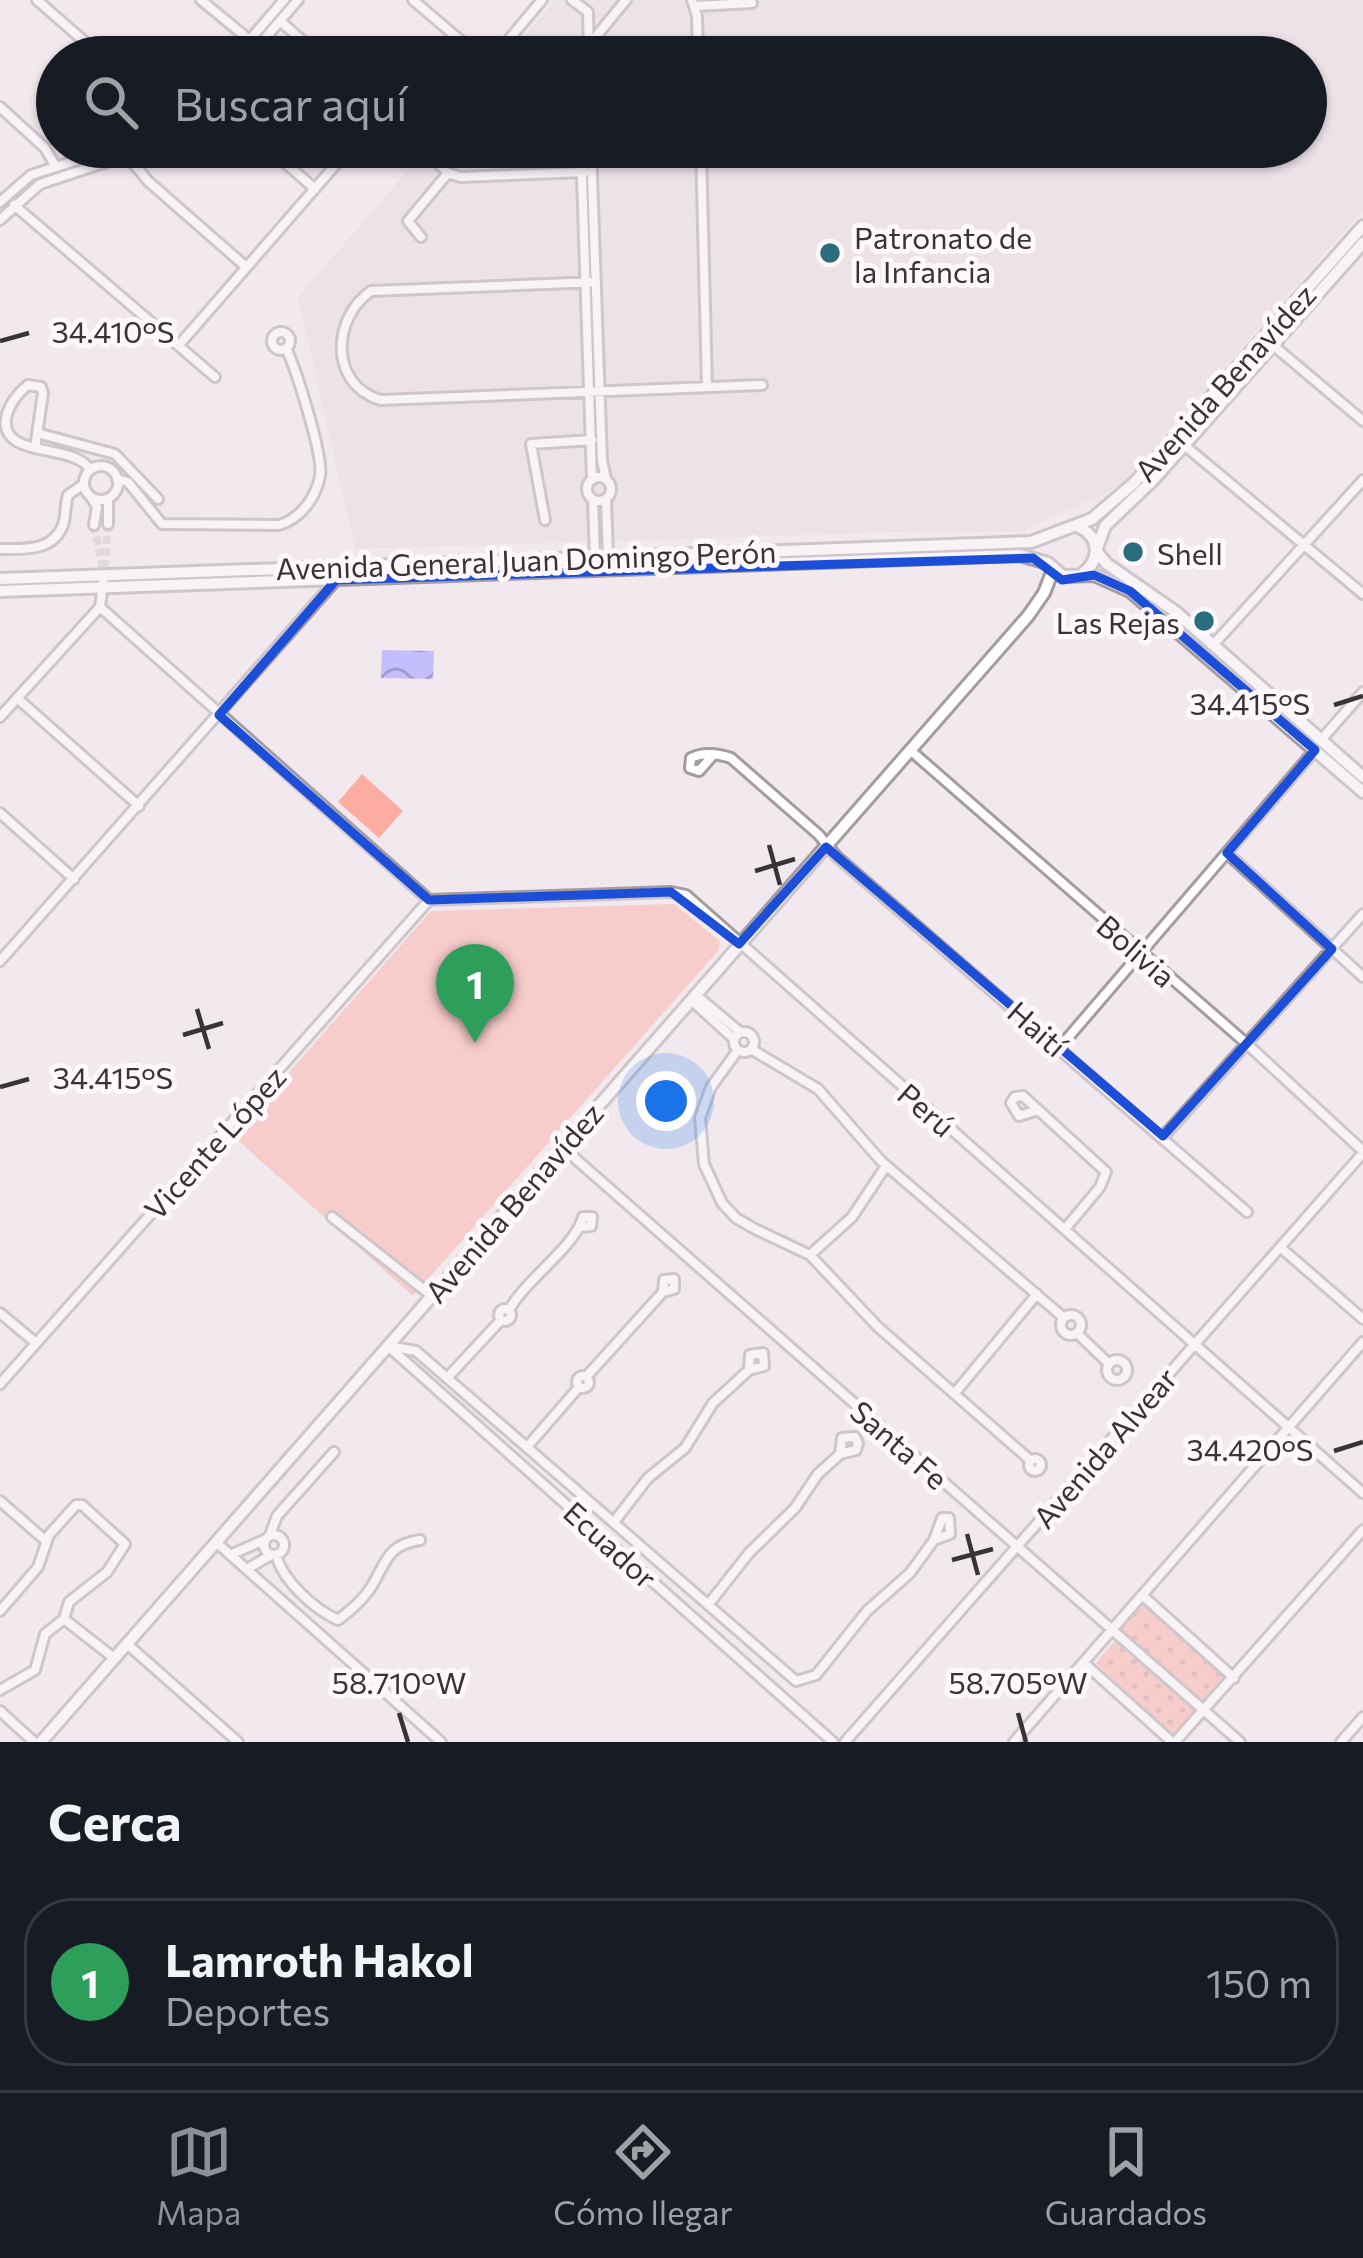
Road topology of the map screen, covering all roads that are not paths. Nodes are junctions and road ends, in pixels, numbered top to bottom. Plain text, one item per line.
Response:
1 (37, 0) edge
2 (202, 0) edge
3 (284, 0) edge
4 (298, 0) edge
5 (413, 0) edge
6 (542, 0) edge
7 (572, 0) edge
8 (626, 0) edge
9 (694, 3) edge
10 (752, 3) dead end
11 (587, 12) junction
12 (609, 20) junction
13 (280, 21) junction
14 (78, 36) edge
15 (244, 36) edge
16 (259, 36) edge
17 (262, 36) edge
18 (297, 36) edge
19 (455, 36) edge
20 (512, 36) edge
21 (588, 36) edge
22 (598, 36) edge
23 (696, 36) edge
24 (0, 107) edge
25 (36, 140) edge
26 (52, 168) edge
27 (56, 168) edge
28 (89, 168) edge
29 (137, 168) edge
30 (291, 168) edge
31 (333, 168) edge
32 (443, 168) edge
33 (587, 168) edge
34 (588, 168) edge
35 (701, 168) edge
36 (588, 172) junction
37 (448, 173) junction
38 (58, 178) junction
39 (315, 189) junction
40 (0, 202) edge
41 (14, 205) junction
42 (0, 220) edge
43 (1363, 226) edge
44 (421, 237) dead end
45 (1362, 246) edge
46 (245, 266) junction
47 (591, 282) junction
48 (179, 345) junction
49 (1274, 346) junction
50 (286, 348) dead end
51 (215, 376) dead end
52 (762, 385) dead end
53 (707, 387) junction
54 (595, 392) junction
55 (1363, 422) edge
56 (37, 433) junction
57 (592, 440) junction
58 (1184, 445) junction
59 (35, 448) junction
60 (115, 454) junction
61 (106, 467) junction
62 (90, 470) junction
63 (117, 479) junction
64 (606, 479) junction
65 (592, 480) junction
66 (1363, 480) edge
67 (84, 484) junction
68 (92, 497) junction
69 (606, 498) junction
70 (108, 499) junction
71 (158, 499) dead end
72 (593, 499) junction
73 (545, 520) dead end
74 (108, 524) tunnel mouth
75 (94, 525) tunnel mouth
76 (1075, 526) junction
77 (1051, 536) junction
78 (1305, 544) junction
79 (0, 549) edge
80 (1097, 550) junction
81 (601, 557) junction
82 (1051, 567) junction
83 (338, 573) junction
84 (1078, 575) junction
85 (0, 579) edge
86 (103, 582) junction
87 (0, 591) edge
88 (1363, 594) edge
89 (100, 607) junction
90 (1034, 608) junction
91 (1213, 645) junction
92 (1363, 692) edge
93 (17, 698) junction
94 (219, 715) junction
95 (0, 717) edge
96 (1318, 745) junction
97 (910, 750) junction
98 (714, 754) dead end
99 (1363, 777) edge
100 (1363, 792) edge
101 (139, 806) junction
102 (0, 813) edge
103 (827, 846) junction
104 (1227, 853) junction
105 (74, 879) junction
106 (429, 900) junction
107 (1363, 914) edge
108 (0, 943) edge
109 (739, 944) junction
110 (1332, 949) junction
111 (9, 951) junction
112 (1140, 953) junction
113 (0, 961) edge
114 (1363, 977) edge
115 (693, 997) junction
116 (738, 1041) junction
117 (1247, 1044) junction
118 (1060, 1047) junction
119 (751, 1049) junction
120 (1038, 1110) dead end
121 (1163, 1136) junction
122 (561, 1146) junction
123 (1363, 1152) edge
124 (886, 1165) junction
125 (1247, 1212) dead end
126 (332, 1217) dead end
127 (580, 1227) dead end
128 (1065, 1228) junction
129 (1280, 1247) junction
130 (810, 1255) junction
131 (663, 1292) dead end
132 (1037, 1294) junction
133 (432, 1296) junction
134 (0, 1312) edge
135 (1363, 1319) edge
136 (1363, 1342) edge
137 (36, 1343) junction
138 (1193, 1345) junction
139 (388, 1346) junction
140 (1109, 1364) dead end
141 (749, 1370) dead end
142 (448, 1378) junction
143 (0, 1384) edge
144 (954, 1394) junction
145 (1289, 1427) junction
146 (527, 1447) junction
147 (334, 1452) dead end
148 (840, 1454) dead end
149 (1030, 1460) dead end
150 (1363, 1493) edge
151 (0, 1501) edge
152 (614, 1522) junction
153 (1363, 1530) edge
154 (268, 1537) junction
155 (420, 1540) dead end
156 (934, 1540) dead end
157 (46, 1541) junction
158 (217, 1543) junction
159 (1016, 1546) junction
160 (230, 1555) junction
161 (274, 1555) junction
162 (247, 1569) junction
163 (1142, 1595) junction
164 (708, 1605) junction
165 (0, 1611) edge
166 (64, 1619) junction
167 (1112, 1629) junction
168 (127, 1644) junction
169 (114, 1658) junction
170 (1084, 1663) junction
171 (1234, 1678) junction
172 (0, 1690) edge
173 (1205, 1711) junction
174 (0, 1712) edge
175 (1363, 1717) edge
176 (38, 1742) edge
177 (238, 1742) edge
178 (441, 1742) edge
179 (833, 1742) edge
180 (845, 1742) edge
181 (1014, 1742) edge
182 (1174, 1742) edge
183 (1240, 1742) edge
184 (1341, 1742) edge

1 - 14 street
2 - 15 street
3 - 16 street
4 - 13 street
5 - 19 street
6 - 20 street
7 - 11 street
8 - 12 street
9 - 10 street
9 - 23 street
11 - 12 street
11 - 21 street
12 - 22 street
13 - 17 street
13 - 18 street
24 - 25 street
26 - 40 street
27 - 38 street
28 - 38 street
29 - 46 street
30 - 39 street
31 - 39 street
32 - 37 street
33 - 36 street
34 - 36 street
35 - 53 street
36 - 37 street
36 - 47 street
37 - 44 street
38 - 41 street
39 - 46 street
41 - 42 street
41 - 48 street
43 - 76 main road, Avenida Benavídez
45 - 49 main road, Avenida Benavídez
46 - 48 street
47 - 54 street
47 - 54 street
48 - 51 street
49 - 55 street
49 - 58 main road, Avenida Benavídez
50 - 63 street
52 - 53 street
53 - 54 street
54 - 57 street
54 - 64 street
56 - 59 street
56 - 59 street
56 - 60 street
57 - 65 street
57 - 73 street
58 - 78 street
58 - 80 main road, Avenida Benavídez
59 - 62 street
60 - 61 street
60 - 71 street
61 - 62 street
61 - 63 street
62 - 67 street
63 - 70 street
64 - 65 street
64 - 69 street
65 - 72 street
66 - 78 street
67 - 68 street
67 - 79 street
68 - 70 street
68 - 75 street
69 - 72 street
69 - 81 street
70 - 74 street
72 - 81 street
76 - 77 main road
76 - 80 main road
77 - 81 main road, Avenida General Juan Domingo Perón
77 - 82 main road
78 - 88 street
78 - 91 street
80 - 84 main road
80 - 91 main road
81 - 83 main road, Avenida General Juan Domingo Perón
82 - 83 main road, Avenida General Juan Domingo Perón
82 - 84 main road
82 - 90 main road, Avenida Benavídez
83 - 86 main road, Avenida General Juan Domingo Perón
83 - 94 street
84 - 90 main road, Avenida Benavídez
84 - 96 main road
85 - 86 main road, Avenida General Juan Domingo Perón
86 - 87 main road, Avenida General Juan Domingo Perón
86 - 89 street
89 - 93 street
89 - 94 street
90 - 97 main road, Avenida Benavídez
91 - 96 main road
92 - 96 street
93 - 95 street
93 - 101 street
94 - 101 street
94 - 106 street
96 - 99 main road
96 - 100 main road
96 - 104 street
97 - 103 main road, Avenida Benavídez
97 - 112 street, Bolivia
98 - 103 street, Haití
101 - 105 street
102 - 105 street
103 - 109 main road, Avenida Benavídez
103 - 118 street, Haití
104 - 110 street
104 - 112 street
105 - 111 street
106 - 109 street, Perú
106 - 137 street, Vicente López
107 - 110 street
108 - 111 street
109 - 115 main road, Avenida Benavídez
109 - 128 street, Perú
110 - 114 street
110 - 117 street
111 - 113 street
112 - 117 street, Bolivia
112 - 118 street
115 - 116 street
115 - 122 main road, Avenida Benavídez
116 - 119 street
116 - 119 street
116 - 130 street
117 - 121 street
117 - 123 street, Bolivia
118 - 121 street, Haití
119 - 124 street
120 - 128 street
121 - 125 street, Haití
122 - 133 main road, Avenida Benavídez
122 - 159 street, Santa Fe
123 - 129 street, Avenida Alvear
124 - 130 street
124 - 132 street
126 - 133 street
127 - 142 street
128 - 138 street, Perú
129 - 135 street
129 - 138 street, Avenida Alvear
130 - 144 street
131 - 146 street
132 - 140 street
132 - 144 street
133 - 139 main road, Avenida Benavídez
134 - 137 street
136 - 145 street
137 - 143 street, Vicente López
138 - 145 street, Perú
138 - 159 street, Avenida Alvear
139 - 142 street
139 - 158 main road, Avenida Benavídez
139 - 179 street, Ecuador
141 - 152 street
142 - 146 street
144 - 149 street
145 - 150 street, Perú
145 - 163 street
146 - 152 street
147 - 154 street
148 - 164 street
151 - 157 street
152 - 164 street
153 - 171 street
154 - 160 street
154 - 161 street
154 - 161 street
155 - 161 street
156 - 164 street
157 - 165 street
157 - 166 street
158 - 160 street
158 - 168 main road, Avenida Benavídez
159 - 167 street, Santa Fe
159 - 180 street, Avenida Alvear
160 - 162 street
161 - 162 street
162 - 178 street
163 - 167 street
163 - 171 street
166 - 169 street
166 - 172 street
167 - 170 street
167 - 173 street, Santa Fe
168 - 169 main road, Avenida Benavídez
168 - 177 street
169 - 176 main road, Avenida Benavídez
170 - 181 street
170 - 182 street
171 - 173 street
173 - 182 street
173 - 183 street, Santa Fe
174 - 176 street
175 - 184 street

